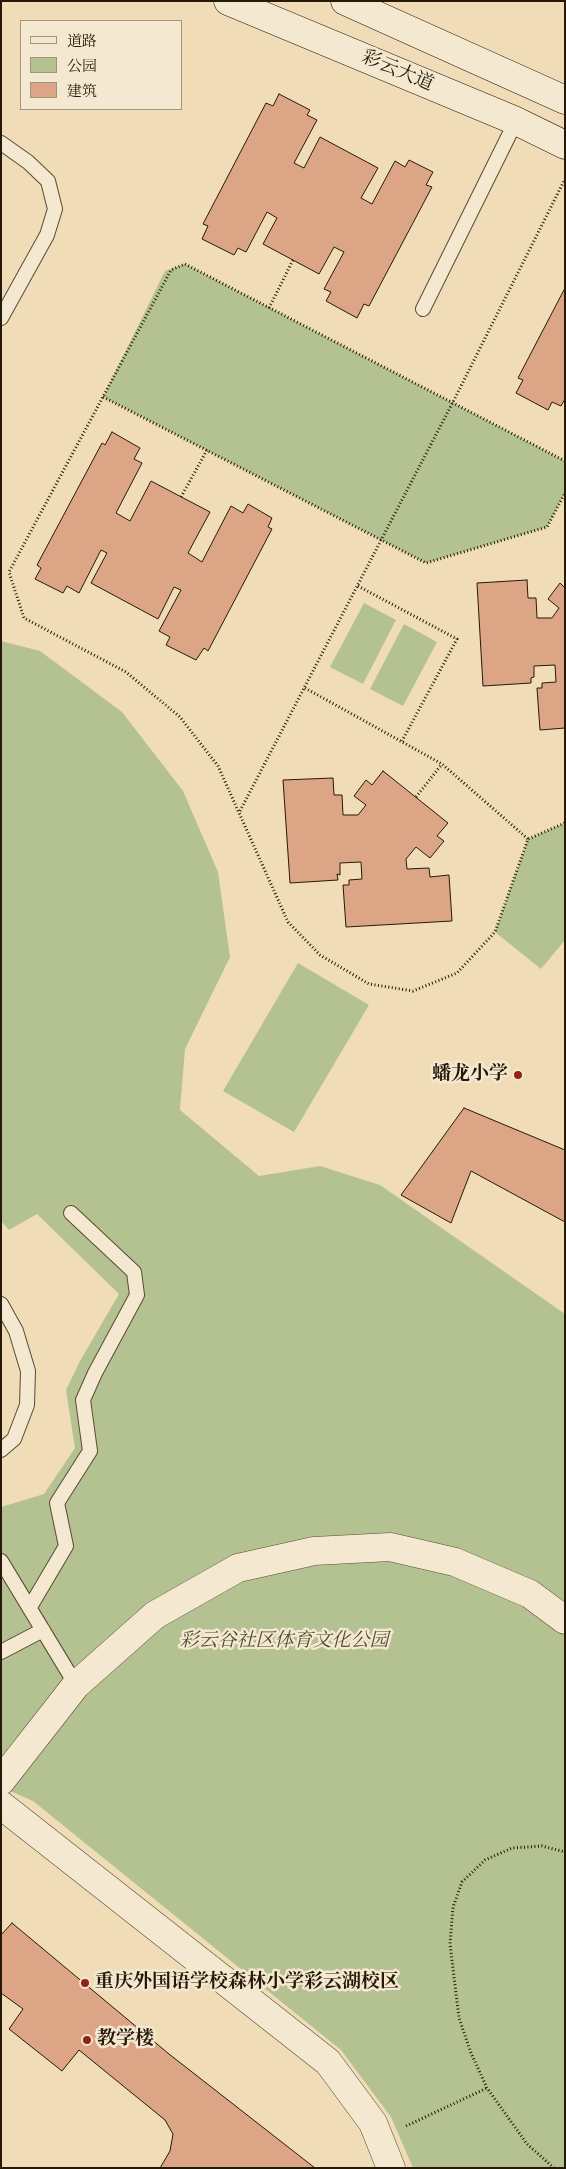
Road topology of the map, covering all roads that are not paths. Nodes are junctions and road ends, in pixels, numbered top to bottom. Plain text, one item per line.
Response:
1 (228, 1) edge
2 (345, 1) edge
3 (565, 100) edge
4 (516, 121) junction
5 (1, 142) edge
6 (565, 145) edge
7 (423, 309) dead end
8 (1, 318) edge
9 (71, 1213) dead end
10 (1, 1304) edge
11 (1, 1450) edge
12 (1, 1561) edge
13 (30, 1607) junction
14 (565, 1620) edge
15 (43, 1630) junction
16 (1, 1652) edge
17 (76, 1685) junction
18 (1, 1781) edge
19 (1, 1805) edge
20 (391, 2168) edge

1 - 4 street, 彩云大道
2 - 3 street
4 - 6 street, 彩云大道
4 - 7 lane
5 - 8 lane
9 - 13 lane
10 - 11 lane
12 - 13 lane
13 - 15 lane
14 - 17 street
15 - 16 lane
15 - 17 lane
17 - 18 street
19 - 20 street

